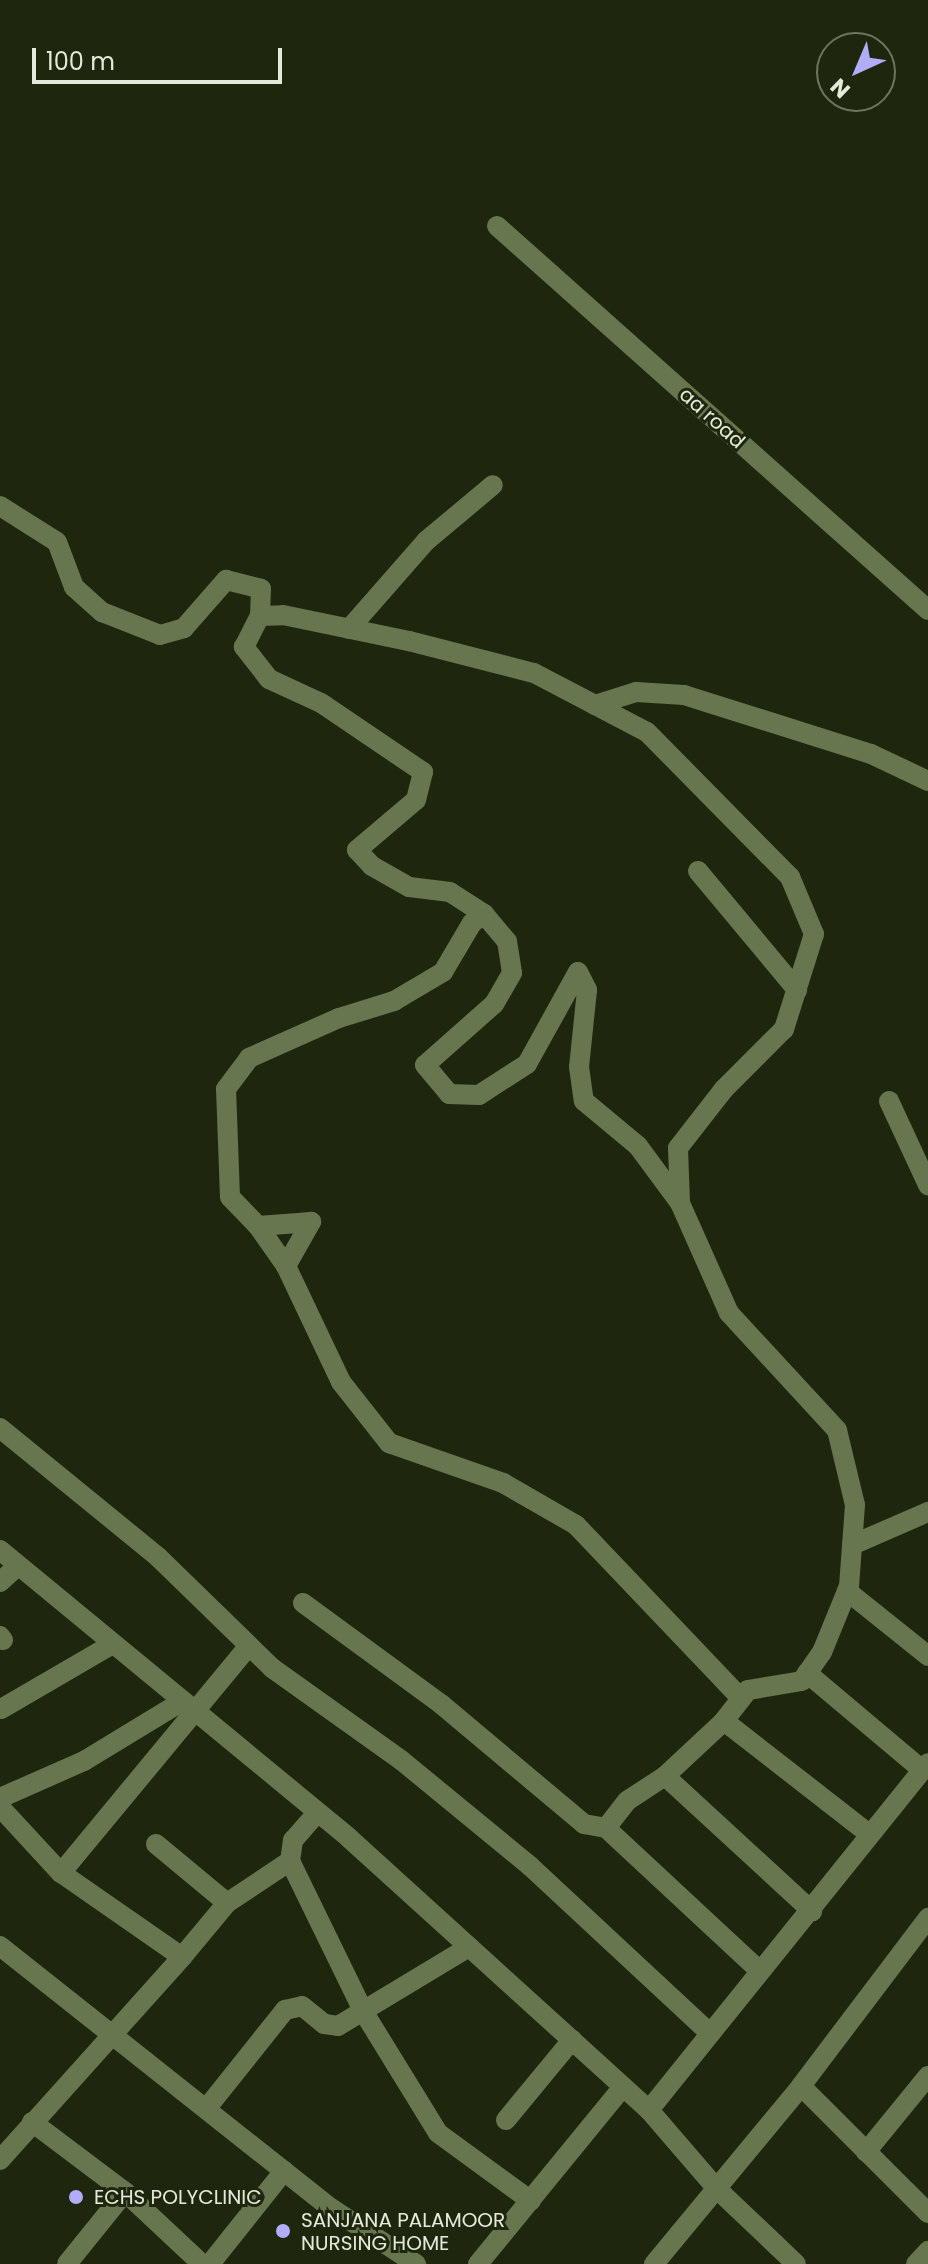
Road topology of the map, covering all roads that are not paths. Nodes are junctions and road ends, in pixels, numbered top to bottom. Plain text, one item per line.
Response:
1 (497, 226) dead end
2 (493, 485) dead end
3 (0, 506) edge
4 (928, 610) edge
5 (260, 616) junction
6 (349, 629) junction
7 (595, 705) junction
8 (928, 781) edge
9 (698, 871) dead end
10 (484, 914) junction
11 (797, 990) junction
12 (889, 1101) dead end
13 (928, 1185) edge
14 (680, 1203) junction
15 (258, 1226) junction
16 (286, 1266) junction
17 (0, 1428) edge
18 (928, 1512) edge
19 (852, 1545) junction
20 (0, 1550) edge
21 (18, 1566) junction
22 (0, 1582) edge
23 (847, 1591) junction
24 (303, 1603) dead end
25 (111, 1645) junction
26 (249, 1646) junction
27 (928, 1656) edge
28 (807, 1673) junction
29 (741, 1698) junction
30 (188, 1708) junction
31 (1, 1709) edge
32 (724, 1721) junction
33 (925, 1767) edge
34 (665, 1776) junction
35 (0, 1798) edge
36 (0, 1807) edge
37 (316, 1814) junction
38 (606, 1828) junction
39 (869, 1834) junction
40 (156, 1844) dead end
41 (290, 1861) junction
42 (61, 1873) junction
43 (227, 1903) junction
44 (812, 1911) junction
45 (928, 1918) edge
46 (1, 1944) edge
47 (469, 1947) junction
48 (182, 1957) junction
49 (760, 1971) junction
50 (363, 2011) junction
51 (110, 2031) junction
52 (710, 2033) junction
53 (572, 2040) junction
54 (928, 2076) edge
55 (801, 2086) junction
56 (623, 2087) junction
57 (206, 2109) junction
58 (649, 2110) junction
59 (506, 2120) dead end
60 (32, 2122) junction
61 (866, 2152) junction
62 (0, 2160) edge
63 (284, 2171) junction
64 (716, 2188) junction
65 (125, 2192) junction
66 (531, 2201) junction
67 (928, 2213) edge
68 (928, 2251) edge
69 (783, 2260) edge
70 (67, 2264) edge
71 (202, 2264) edge
72 (210, 2264) edge
73 (416, 2264) edge
74 (478, 2264) edge
75 (654, 2264) edge
76 (916, 2264) edge

1 - 4 street, aa road
2 - 6 street
3 - 5 street
5 - 6 street
5 - 10 street
6 - 7 street
7 - 8 street
7 - 11 street
9 - 11 street
10 - 14 street
10 - 15 street
11 - 14 street
12 - 13 street
14 - 19 street
15 - 16 street
15 - 16 street
16 - 29 street
17 - 26 street
18 - 19 street
19 - 23 street
20 - 21 street
21 - 22 street
21 - 25 street
23 - 27 street
23 - 28 street
24 - 38 street
25 - 30 street
25 - 31 street
26 - 30 street
26 - 52 street
28 - 29 street
28 - 33 street
29 - 32 street
30 - 35 street
30 - 37 street
30 - 42 street
32 - 34 street
32 - 39 street
33 - 39 street
34 - 38 street
34 - 44 street
36 - 42 street
37 - 41 street
37 - 47 street
38 - 49 street
39 - 44 street
40 - 43 street
41 - 43 street
41 - 50 street
42 - 48 street
43 - 48 street
44 - 49 street
45 - 55 street
46 - 51 street
47 - 50 street
47 - 53 street
48 - 51 street
49 - 52 street
50 - 57 street
50 - 66 street
51 - 57 street
51 - 60 street
52 - 58 street
53 - 56 street
53 - 59 street
54 - 61 street
55 - 61 street
55 - 64 street
56 - 58 street
56 - 66 street
57 - 63 street
58 - 64 street
60 - 62 street
60 - 65 street
61 - 67 street
63 - 72 street
63 - 73 street
64 - 69 street
64 - 75 street
65 - 70 street
65 - 71 street
66 - 74 street
68 - 76 street

